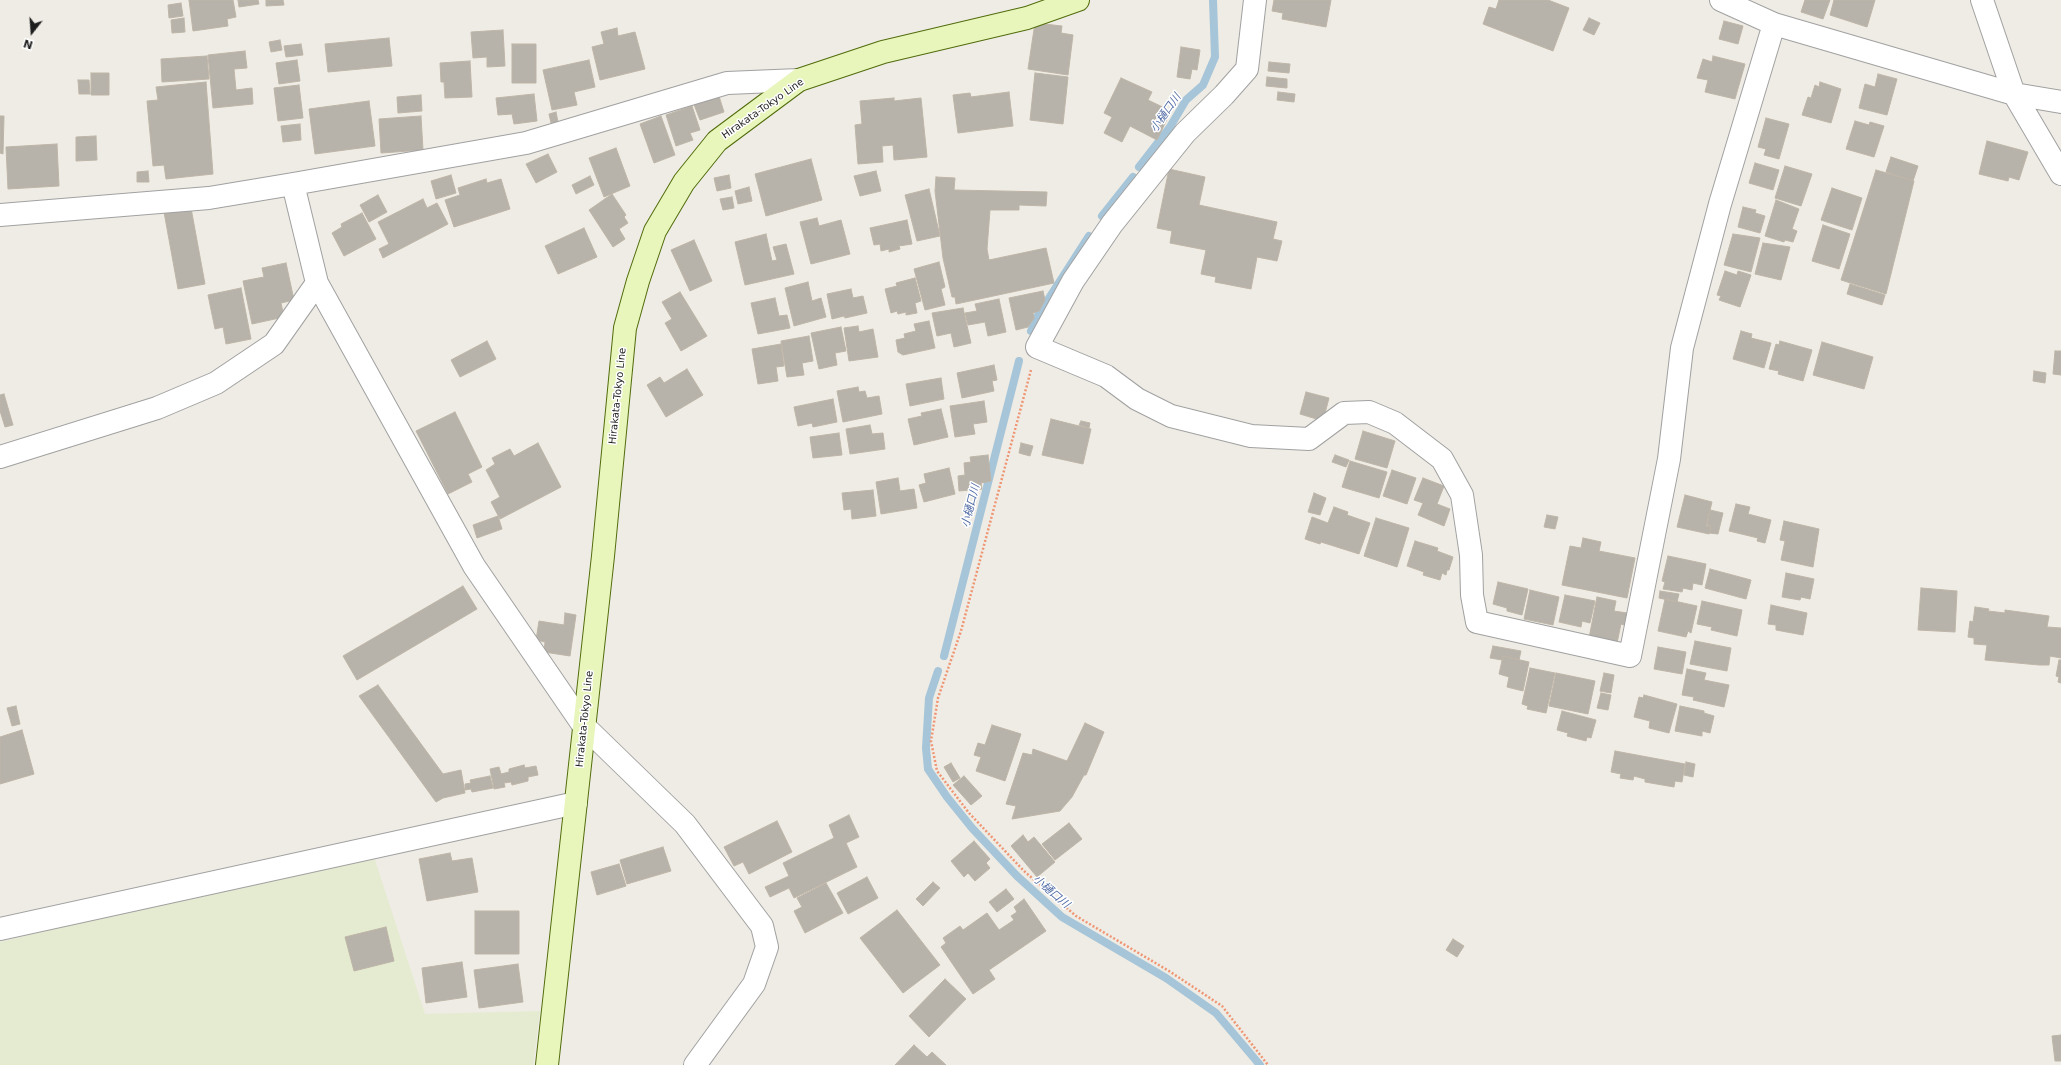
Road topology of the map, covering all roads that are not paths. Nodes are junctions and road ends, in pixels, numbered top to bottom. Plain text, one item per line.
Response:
1 (1078, 0) edge
2 (1255, 0) edge
3 (1721, 0) edge
4 (1982, 0) edge
5 (1774, 24) junction
6 (799, 80) junction
7 (2014, 94) junction
8 (2061, 102) edge
9 (2061, 174) edge
10 (293, 184) junction
11 (0, 215) edge
12 (317, 283) junction
13 (0, 458) edge
14 (583, 725) junction
15 (576, 803) junction
16 (0, 929) edge
17 (547, 1065) edge
18 (695, 1065) edge

1 - 6 main road, Hirakata-Tokyo Line
2 - 5 street
3 - 5 street
4 - 7 street
5 - 7 street
6 - 10 street
6 - 14 main road, Hirakata-Tokyo Line
7 - 8 street
7 - 9 street
10 - 11 street
10 - 12 street
12 - 13 street
12 - 14 street
14 - 15 main road, Hirakata-Tokyo Line
14 - 18 street
15 - 16 street
15 - 17 main road, Hirakata-Tokyo Line

